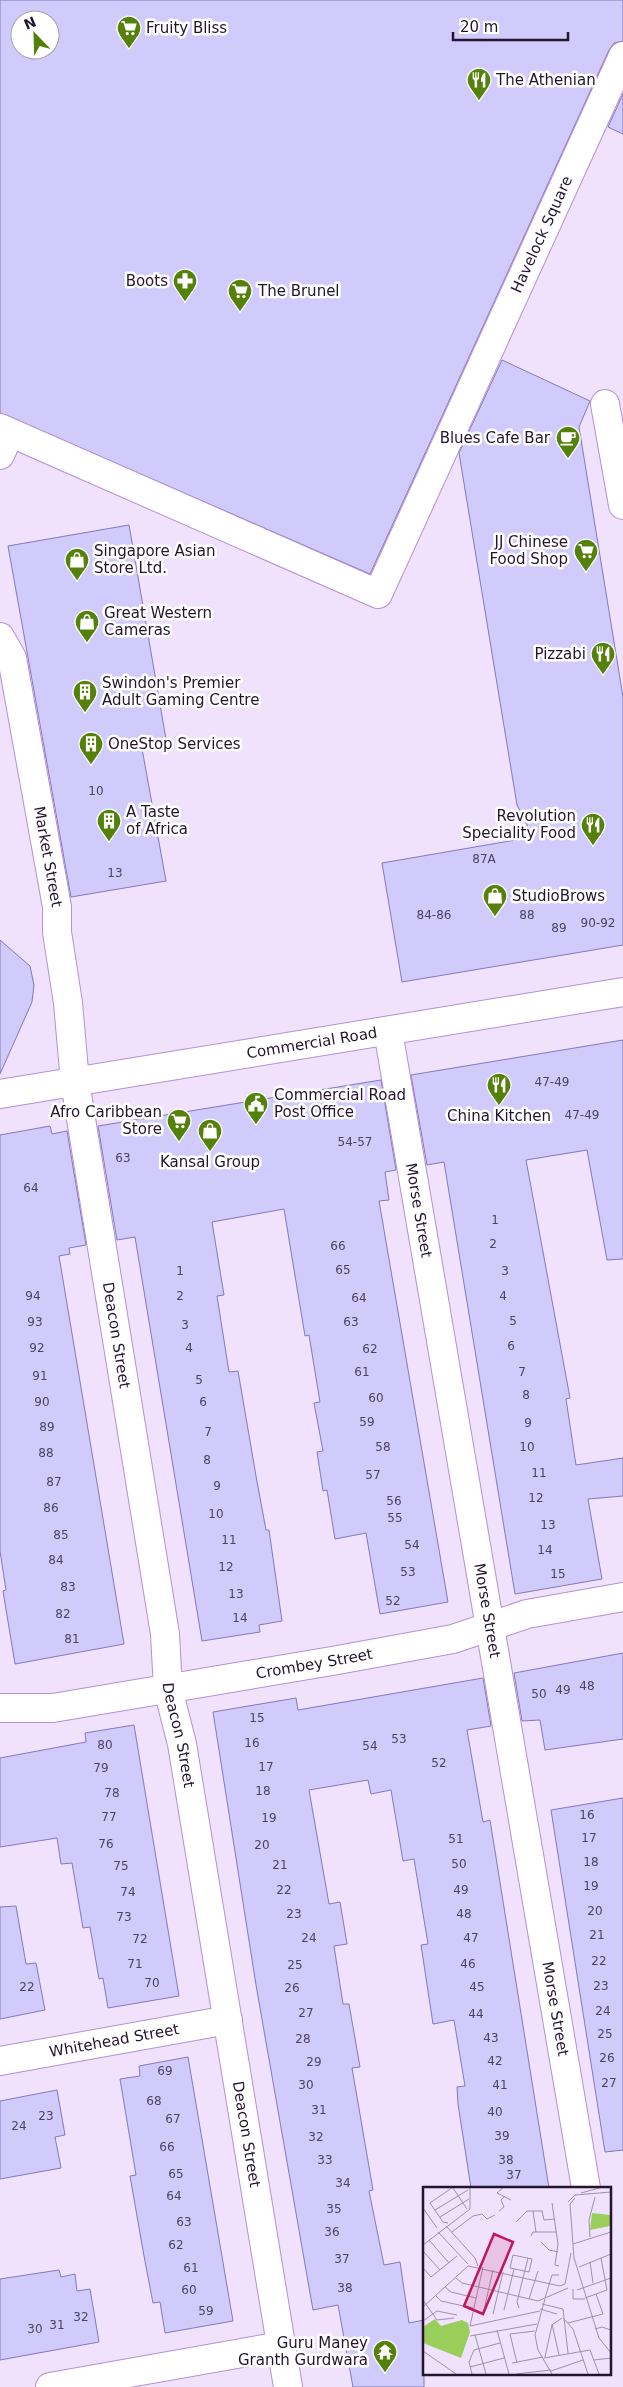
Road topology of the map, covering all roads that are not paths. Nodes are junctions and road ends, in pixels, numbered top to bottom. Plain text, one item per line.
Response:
1 (623, 56) edge
2 (605, 404) dead end
3 (3, 439) edge
4 (623, 504) edge
5 (0, 637) edge
6 (623, 992) edge
7 (388, 1031) junction
8 (75, 1082) junction
9 (0, 1094) edge
10 (623, 1597) edge
11 (491, 1627) junction
12 (168, 1689) junction
13 (0, 1708) edge
14 (228, 2020) junction
15 (0, 2061) edge
16 (586, 2187) edge
17 (281, 2346) junction
18 (50, 2387) edge
19 (288, 2387) edge

1 - 3 street, Havelock Square
2 - 4 street
5 - 8 street, Market Street
6 - 7 street, Commercial Road
7 - 8 street, Commercial Road
7 - 11 street, Morse Street
8 - 9 street, Commercial Road
8 - 12 street, Deacon Street
10 - 11 street, Crombey Street
11 - 12 street, Crombey Street
11 - 16 street, Morse Street
12 - 13 street, Crombey Street
12 - 14 street, Deacon Street
14 - 15 street, Whitehead Street
14 - 17 street, Deacon Street
17 - 18 street
17 - 19 street, Deacon Street

